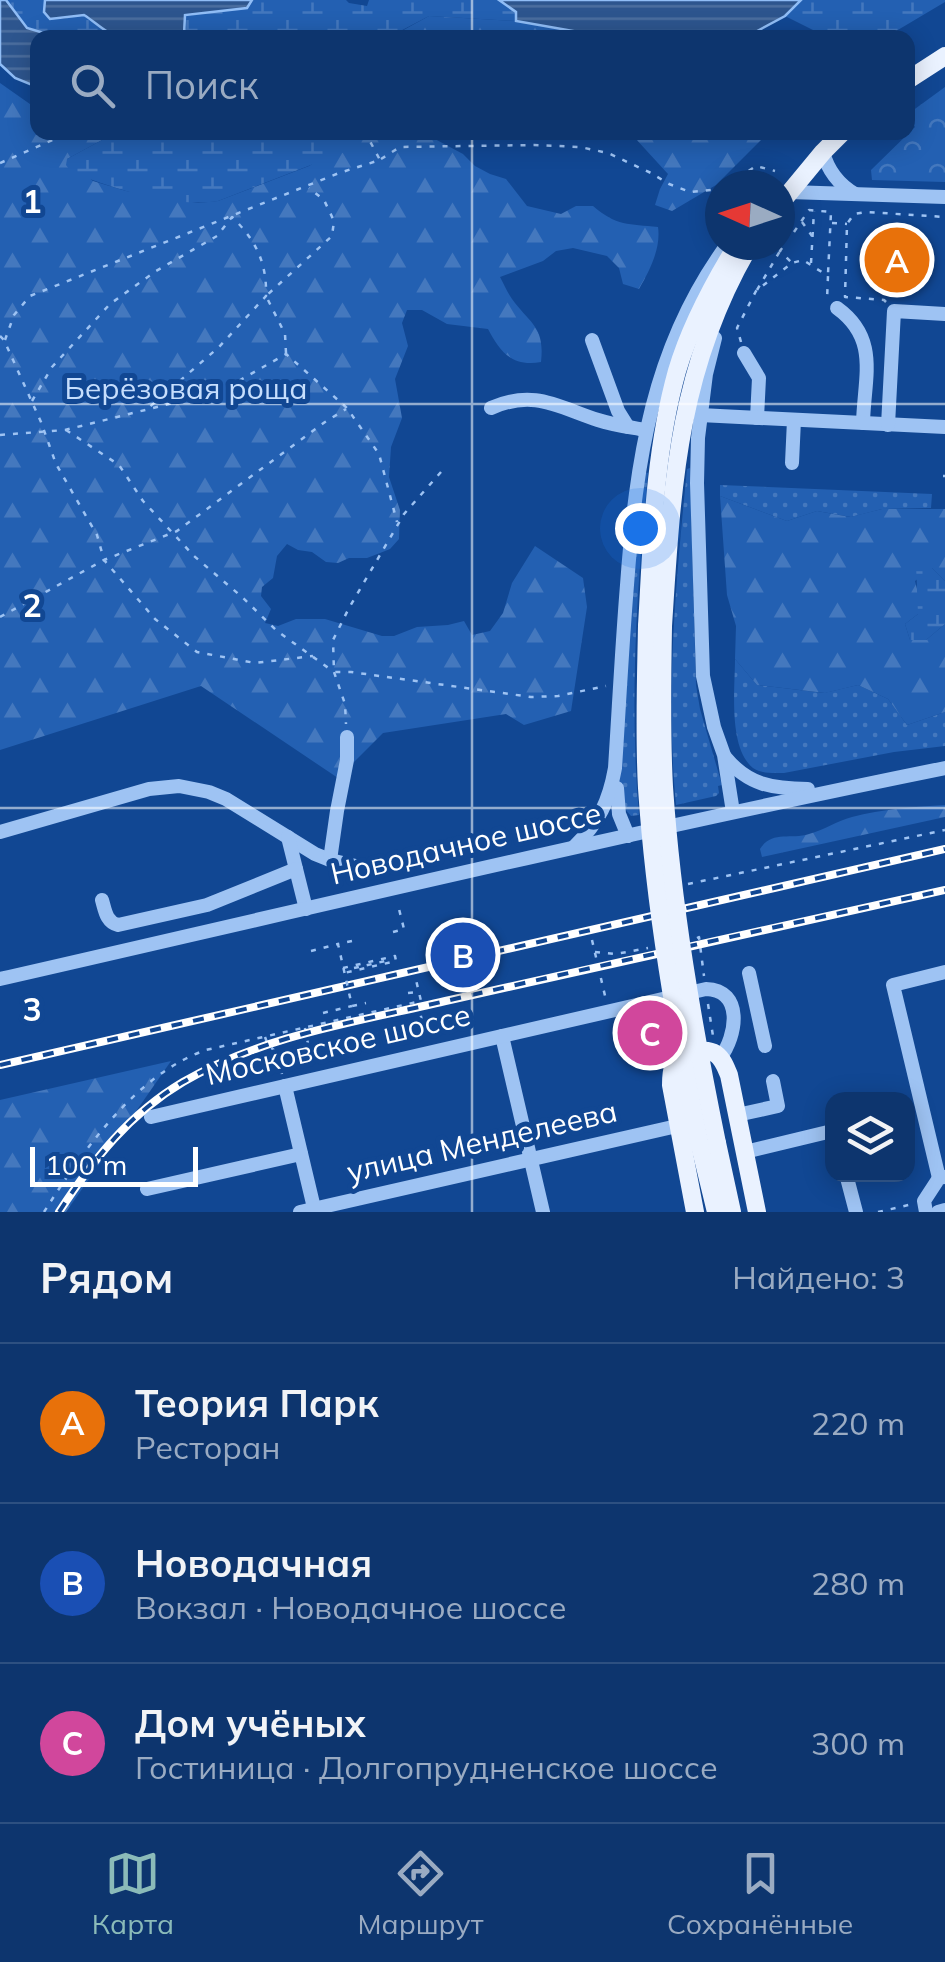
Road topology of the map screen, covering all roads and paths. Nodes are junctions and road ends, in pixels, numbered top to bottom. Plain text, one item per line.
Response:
1 (945, 56) edge
2 (915, 75) edge
3 (53, 140) edge
4 (369, 140) edge
5 (826, 140) edge
6 (836, 140) edge
7 (823, 152) junction
8 (380, 160) junction
9 (0, 163) edge
10 (795, 173) edge
11 (795, 176) edge
12 (308, 187) junction
13 (795, 189) edge
14 (705, 190) edge
15 (856, 194) junction
16 (945, 196) edge
17 (814, 211) junction
18 (806, 214) junction
19 (945, 216) edge
20 (232, 217) junction
21 (802, 222) junction
22 (814, 222) junction
23 (830, 223) junction
24 (848, 224) junction
25 (795, 231) edge
26 (812, 237) junction
27 (717, 260) edge
28 (729, 260) edge
29 (743, 260) edge
30 (745, 260) edge
31 (775, 260) joint
32 (789, 260) edge
33 (792, 264) junction
34 (811, 265) junction
35 (770, 268) junction
36 (784, 270) junction
37 (776, 276) junction
38 (828, 276) junction
39 (756, 291) junction
40 (266, 296) junction
41 (837, 308) joint
42 (894, 312) junction
43 (945, 314) edge
44 (0, 336) edge
45 (4, 340) junction
46 (592, 340) dead end
47 (744, 353) joint
48 (286, 354) junction
49 (32, 400) junction
50 (347, 408) junction
51 (492, 408) dead end
52 (146, 410) junction
53 (700, 415) junction
54 (757, 418) junction
55 (794, 420) junction
56 (864, 423) junction
57 (888, 424) junction
58 (628, 427) junction
59 (945, 428) edge
60 (65, 430) junction
61 (645, 430) junction
62 (44, 432) junction
63 (0, 435) edge
64 (792, 464) dead end
65 (442, 472) dead end
66 (398, 526) junction
67 (172, 533) junction
68 (104, 560) junction
69 (0, 617) edge
70 (655, 626) junction
71 (312, 656) junction
72 (334, 672) junction
73 (614, 684) dead end
74 (347, 737) joint
75 (724, 755) junction
76 (615, 768) junction
77 (945, 768) edge
78 (834, 790) junction
79 (733, 812) junction
80 (945, 830) edge
81 (0, 832) edge
82 (628, 836) junction
83 (288, 837) junction
84 (574, 847) junction
85 (330, 860) junction
86 (360, 867) dead end
87 (296, 869) junction
88 (682, 886) dead end
89 (102, 900) dead end
90 (306, 909) junction
91 (399, 909) dead end
92 (393, 932) dead end
93 (592, 940) dead end
94 (352, 941) dead end
95 (338, 944) junction
96 (647, 948) dead end
97 (311, 951) dead end
98 (595, 952) junction
99 (390, 960) dead end
100 (354, 968) junction
101 (344, 970) junction
102 (945, 972) edge
103 (749, 973) dead end
104 (0, 979) edge
105 (416, 980) dead end
106 (418, 991) junction
107 (408, 994) dead end
108 (418, 1002) junction
109 (366, 1003) dead end
110 (352, 1006) junction
111 (757, 1007) junction
112 (609, 1011) junction
113 (324, 1013) dead end
114 (733, 1013) junction
115 (422, 1023) junction
116 (304, 1027) junction
117 (264, 1036) junction
118 (502, 1036) junction
119 (766, 1046) dead end
120 (309, 1049) junction
121 (429, 1052) junction
122 (720, 1058) junction
123 (316, 1079) junction
124 (772, 1081) dead end
125 (285, 1086) junction
126 (738, 1114) junction
127 (151, 1117) dead end
128 (677, 1126) junction
129 (825, 1133) edge
130 (708, 1145) junction
131 (745, 1152) junction
132 (301, 1154) junction
133 (530, 1159) junction
134 (942, 1177) edge
135 (848, 1182) edge
136 (147, 1189) dead end
137 (925, 1207) edge
138 (310, 1211) edge
139 (44, 1212) edge
140 (543, 1212) edge
141 (695, 1212) edge
142 (716, 1212) edge
143 (732, 1212) edge
144 (757, 1212) edge
145 (856, 1212) edge
146 (878, 1212) edge

1 - 2 main road
3 - 9 path
4 - 8 path
5 - 10 main road
6 - 7 main road
7 - 11 main road
7 - 15 street
8 - 12 path
8 - 14 path
12 - 20 path
12 - 40 path
13 - 15 street
15 - 16 street
17 - 18 path
17 - 22 path
17 - 23 path
18 - 21 path
18 - 22 path
19 - 24 path
20 - 40 path
20 - 45 path
20 - 49 path
21 - 25 path
21 - 26 path
22 - 26 path
23 - 24 path
23 - 38 path
24 - 42 path
26 - 34 path
27 - 61 street
28 - 70 main road
29 - 70 main road
30 - 53 street
31 - 35 path
31 - 36 path
32 - 33 path
33 - 34 path
33 - 36 path
34 - 38 path
35 - 37 path
35 - 39 path
36 - 37 path
37 - 39 path
38 - 41 path
39 - 47 path
40 - 48 path
40 - 52 path
41 - 56 street
42 - 43 street
42 - 57 street
44 - 45 path
45 - 49 path
46 - 58 street
47 - 54 street
48 - 50 path
48 - 52 path
49 - 62 path
50 - 66 path
50 - 67 path
51 - 58 street
52 - 60 path
53 - 54 street
53 - 75 street
54 - 55 street
55 - 56 street
55 - 64 street
56 - 57 street
57 - 59 street
58 - 61 street
60 - 62 path
60 - 67 path
61 - 76 street
62 - 63 path
62 - 68 path
65 - 66 path
66 - 72 path
67 - 68 path
67 - 71 path
68 - 69 path
68 - 71 path
70 - 130 main road, bridge
71 - 72 path
72 - 73 path
72 - 74 path
74 - 85 street
75 - 78 street
75 - 79 street
76 - 82 street
76 - 84 street
77 - 78 street, Новодачное шоссе
78 - 79 street, Новодачное шоссе
79 - 82 street, Новодачное шоссе
80 - 88 path
81 - 83 street
82 - 84 street, Новодачное шоссе
83 - 85 street
83 - 87 street
84 - 90 street, Новодачное шоссе
85 - 86 street
87 - 89 street
87 - 90 street
90 - 104 street, Новодачное шоссе
91 - 92 path
93 - 98 path
94 - 95 path, bridge
95 - 97 path
95 - 101 path, bridge
96 - 98 path
98 - 112 path
99 - 100 path
100 - 100 path
100 - 101 path, bridge
101 - 110 path, bridge
102 - 134 street
103 - 111 street
105 - 106 path
106 - 107 path
106 - 108 path
108 - 115 path
108 - 116 path
109 - 110 path, bridge
110 - 113 path
111 - 114 street
111 - 119 street
112 - 114 street, Московское шоссе
112 - 118 street, Московское шоссе
114 - 122 street
115 - 120 path
115 - 121 path
116 - 117 path
116 - 120 path
117 - 125 path
117 - 139 path
118 - 121 street, Московское шоссе
118 - 133 street
120 - 123 path
121 - 123 street, Московское шоссе
122 - 126 main road
122 - 128 main road
123 - 125 street, Московское шоссе
124 - 126 street
125 - 127 street, Московское шоссе
125 - 132 street
126 - 131 main road
128 - 133 street, улица Менделеева
128 - 141 main road
129 - 131 street
130 - 142 main road
130 - 143 main road
131 - 144 main road
132 - 136 street
132 - 138 street
133 - 138 street, улица Менделеева
133 - 140 street
134 - 137 street
135 - 145 street
137 - 146 path

